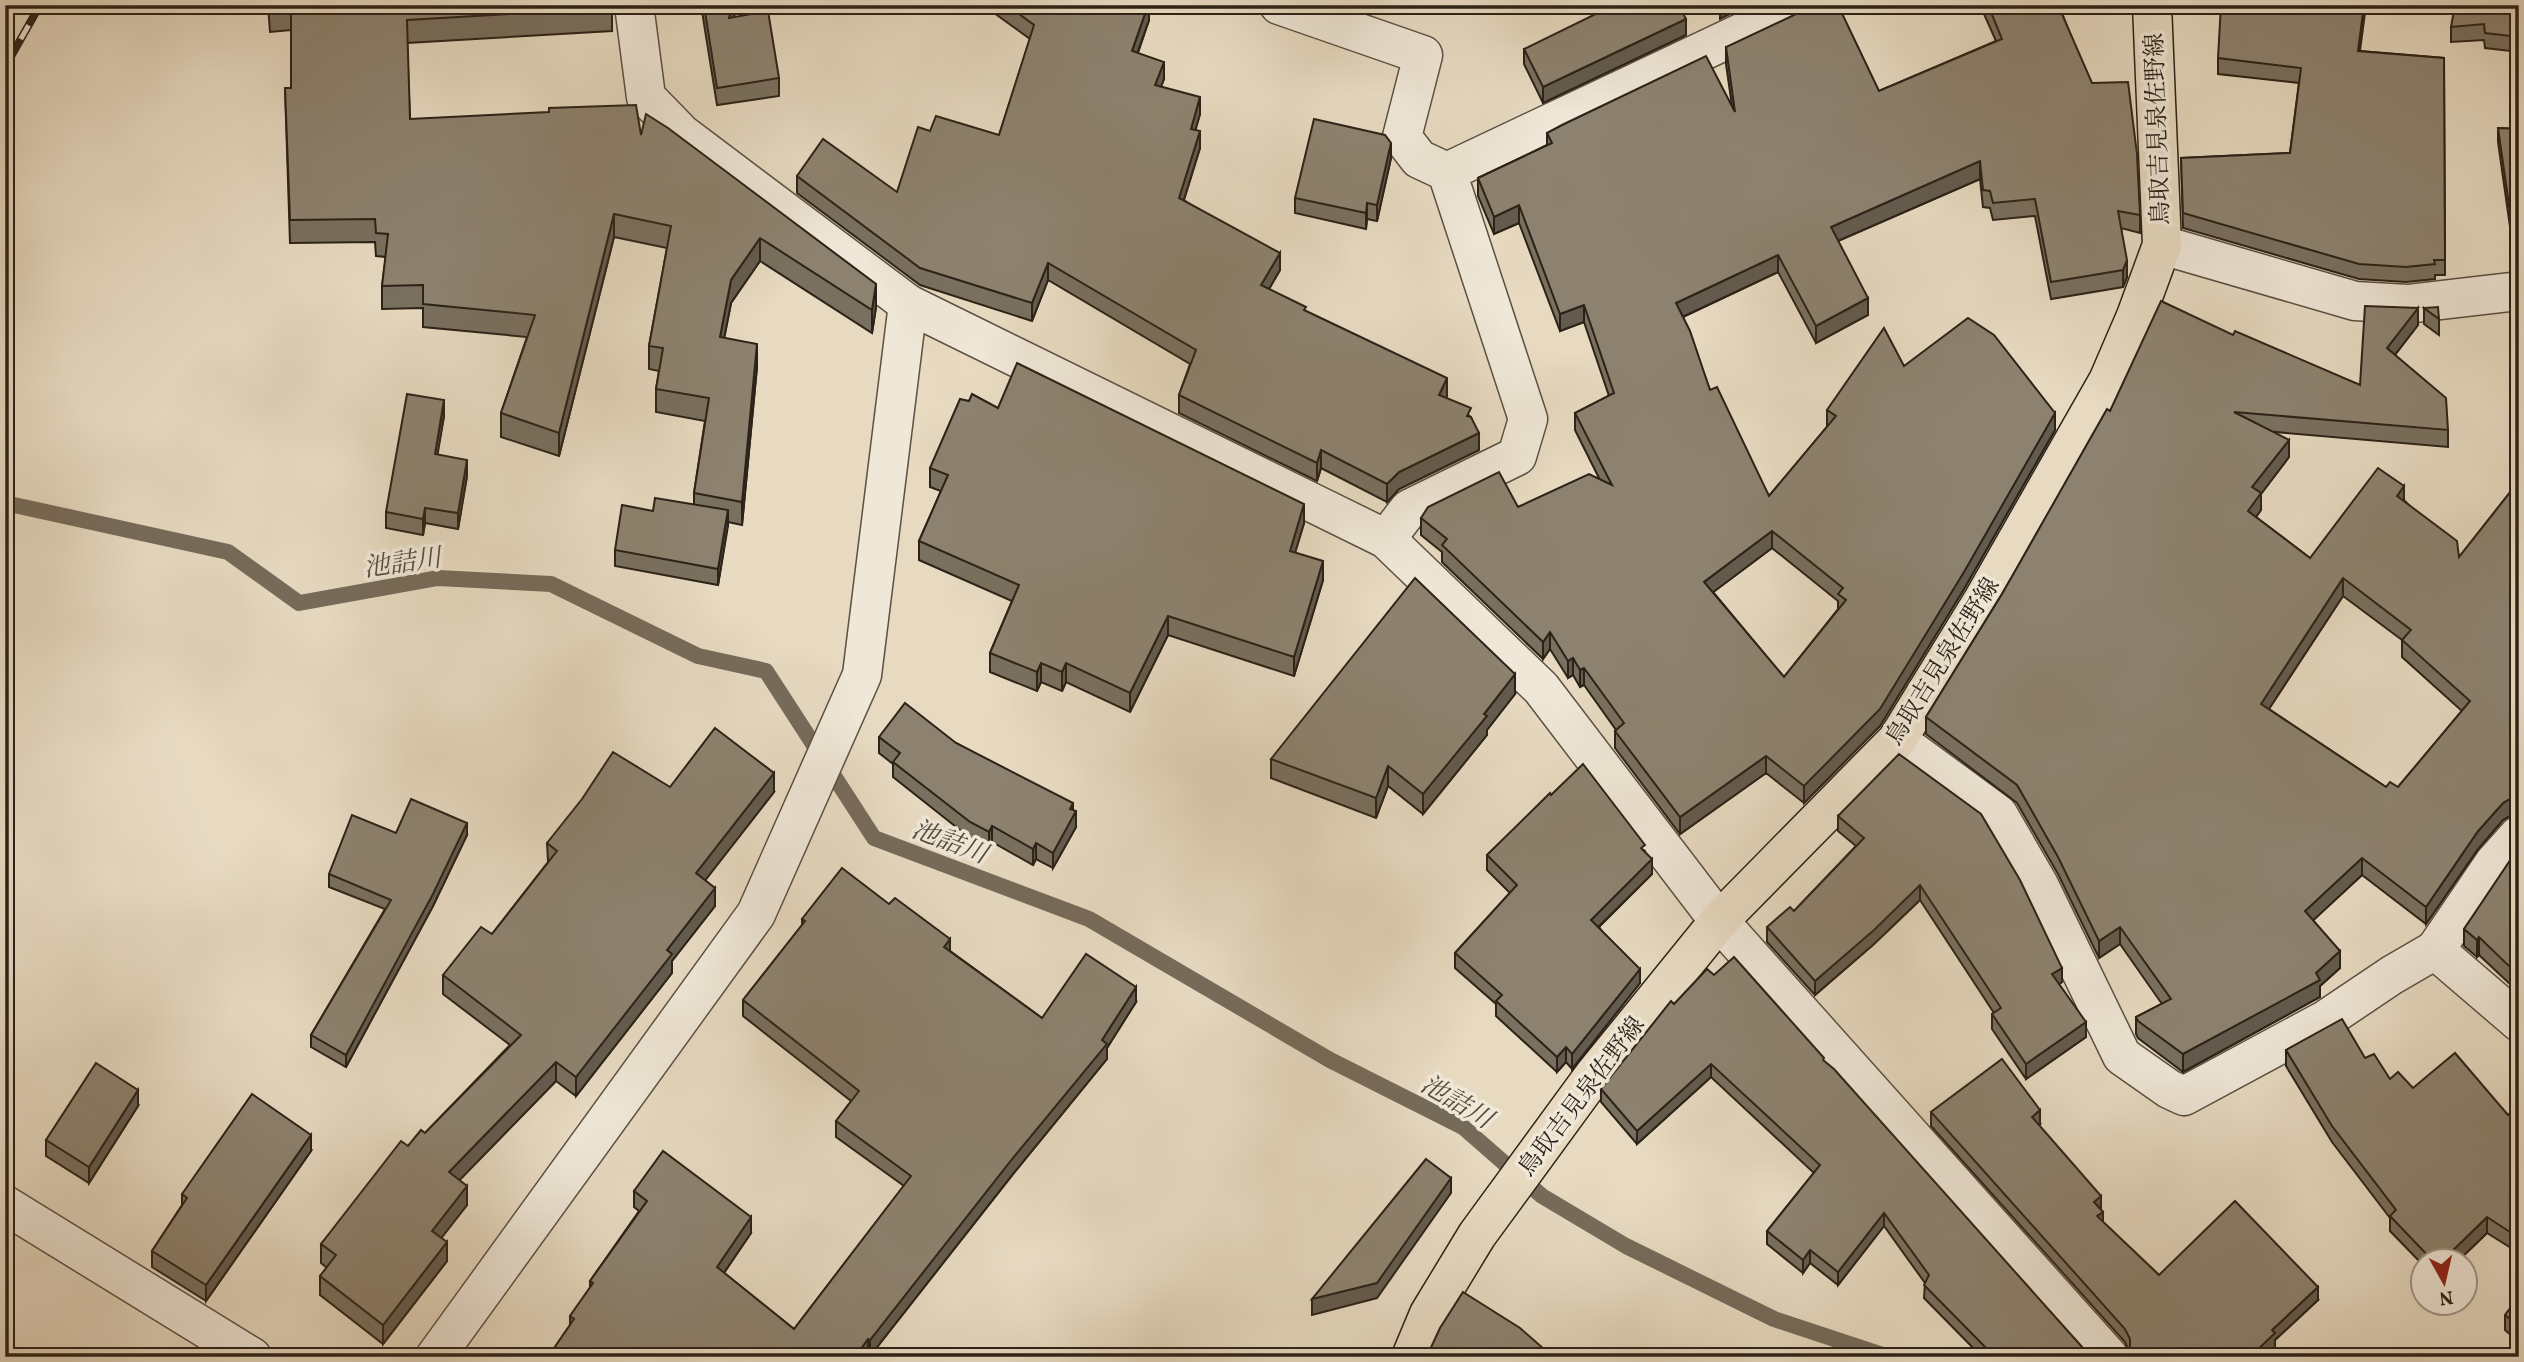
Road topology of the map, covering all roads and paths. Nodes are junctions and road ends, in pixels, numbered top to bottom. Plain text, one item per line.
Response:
1 (634, 5) edge
2 (1279, 5) edge
3 (1800, 5) edge
4 (2152, 5) edge
5 (1447, 172) junction
6 (2162, 245) junction
7 (2519, 291) edge
8 (908, 304) junction
9 (1386, 539) junction
10 (1897, 740) junction
11 (2519, 835) edge
12 (1718, 922) junction
13 (2435, 950) junction
14 (2519, 1021) edge
15 (5, 1205) edge
16 (252, 1357) edge
17 (435, 1357) edge
18 (1411, 1357) edge
19 (2109, 1357) edge

1 - 8 street
2 - 5 street
3 - 5 street
4 - 6 main road, 鳥取吉見泉佐野線
5 - 9 street
6 - 7 street
6 - 10 main road, 鳥取吉見泉佐野線
8 - 9 street
8 - 17 street
9 - 12 street
10 - 12 main road, 鳥取吉見泉佐野線
10 - 13 street
11 - 13 street
12 - 18 main road, 鳥取吉見泉佐野線
12 - 19 street
13 - 14 street
15 - 16 street

